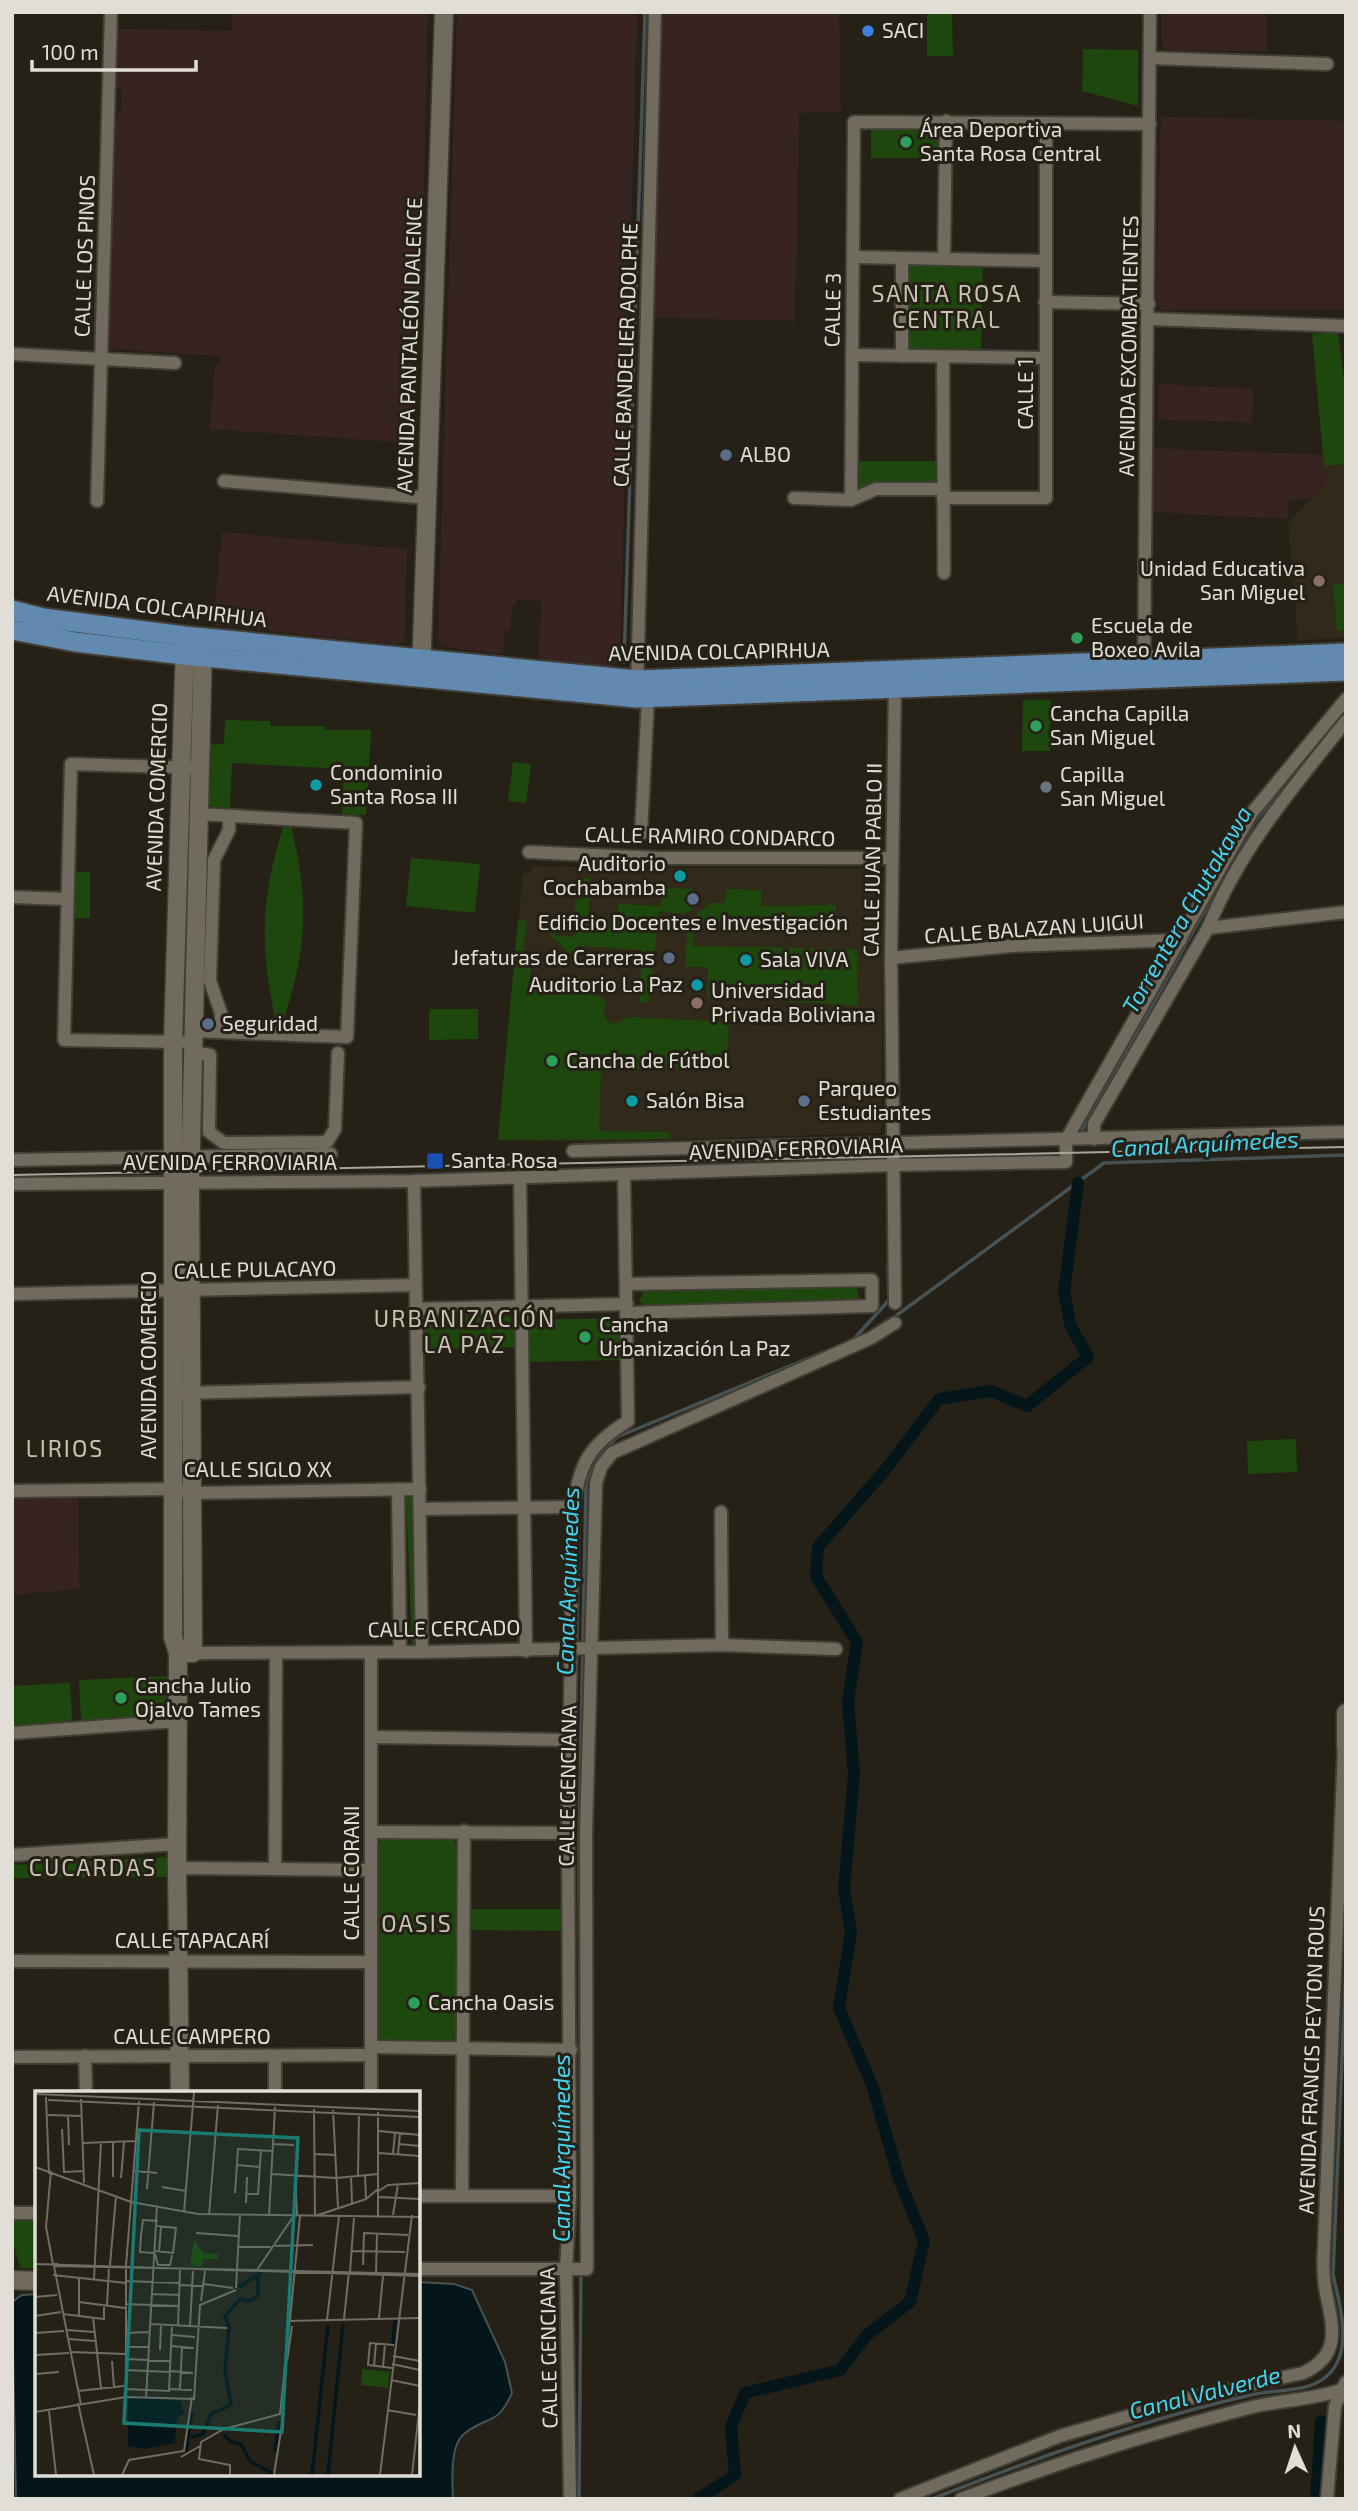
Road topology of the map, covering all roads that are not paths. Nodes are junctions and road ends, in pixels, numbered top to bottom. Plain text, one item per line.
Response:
1 (111, 12) edge
2 (444, 12) edge
3 (655, 12) edge
4 (1150, 12) edge
5 (1150, 58) junction
6 (1327, 64) dead end
7 (946, 121) junction
8 (1046, 123) junction
9 (1150, 124) junction
10 (854, 257) junction
11 (902, 258) junction
12 (944, 259) junction
13 (1046, 261) junction
14 (1045, 302) junction
15 (1149, 303) junction
16 (1149, 319) junction
17 (1346, 326) edge
18 (12, 354) edge
19 (852, 355) junction
20 (902, 356) junction
21 (943, 357) junction
22 (1045, 358) junction
23 (101, 359) junction
24 (176, 363) dead end
25 (224, 481) dead end
26 (944, 494) junction
27 (428, 498) junction
28 (794, 498) dead end
29 (850, 500) junction
30 (97, 501) dead end
31 (944, 573) dead end
32 (12, 610) edge
33 (12, 630) edge
34 (194, 646) junction
35 (1346, 653) edge
36 (422, 658) junction
37 (1144, 671) junction
38 (1346, 671) edge
39 (421, 679) junction
40 (895, 680) junction
41 (641, 692) junction
42 (1346, 699) edge
43 (1346, 721) edge
44 (180, 767) junction
45 (200, 768) junction
46 (198, 814) junction
47 (229, 816) junction
48 (641, 834) dead end
49 (529, 852) dead end
50 (891, 858) junction
51 (12, 897) edge
52 (67, 899) junction
53 (1346, 912) edge
54 (1208, 928) junction
55 (1181, 940) junction
56 (891, 958) junction
57 (221, 1032) junction
58 (173, 1042) junction
59 (192, 1042) junction
60 (338, 1053) dead end
61 (1346, 1132) edge
62 (1094, 1139) junction
63 (1066, 1140) junction
64 (893, 1144) junction
65 (573, 1151) dead end
66 (331, 1154) dead end
67 (172, 1157) junction
68 (190, 1158) junction
69 (12, 1160) edge
70 (894, 1165) junction
71 (624, 1175) junction
72 (520, 1178) junction
73 (414, 1181) junction
74 (181, 1182) junction
75 (12, 1184) edge
76 (626, 1284) junction
77 (415, 1285) junction
78 (172, 1291) junction
79 (191, 1292) junction
80 (12, 1294) edge
81 (895, 1303) dead end
82 (523, 1307) junction
83 (627, 1308) junction
84 (415, 1309) junction
85 (895, 1323) dead end
86 (419, 1387) junction
87 (193, 1393) junction
88 (172, 1394) junction
89 (172, 1489) junction
90 (398, 1489) junction
91 (420, 1489) junction
92 (12, 1491) edge
93 (194, 1493) junction
94 (573, 1507) junction
95 (525, 1508) junction
96 (420, 1510) junction
97 (721, 1513) dead end
98 (722, 1645) junction
99 (836, 1649) dead end
100 (580, 1650) junction
101 (526, 1651) junction
102 (371, 1652) junction
103 (400, 1652) junction
104 (422, 1652) junction
105 (186, 1653) junction
106 (276, 1653) junction
107 (1346, 1713) edge
108 (178, 1721) junction
109 (12, 1733) edge
110 (371, 1737) junction
111 (569, 1740) junction
112 (1345, 1748) edge
113 (464, 1831) junction
114 (371, 1832) junction
115 (568, 1833) junction
116 (177, 1844) junction
117 (12, 1855) edge
118 (177, 1868) junction
119 (275, 1869) junction
120 (371, 1870) junction
121 (178, 1960) junction
122 (12, 1961) edge
123 (371, 1962) junction
124 (463, 2048) junction
125 (570, 2050) junction
126 (371, 2051) junction
127 (85, 2056) junction
128 (180, 2056) junction
129 (275, 2056) junction
130 (12, 2057) edge
131 (86, 2091) edge
132 (180, 2091) edge
133 (275, 2091) edge
134 (371, 2091) edge
135 (420, 2196) edge
136 (463, 2196) junction
137 (570, 2196) junction
138 (12, 2213) edge
139 (35, 2213) edge
140 (420, 2269) edge
141 (576, 2269) junction
142 (12, 2280) edge
143 (35, 2281) edge
144 (1343, 2386) edge
145 (570, 2499) edge
146 (900, 2499) edge
147 (961, 2499) edge
148 (1327, 2499) edge

1 - 23 street, CALLE LOS PINOS
2 - 27 street, AVENIDA PANTALEÓN DALENCE
3 - 41 street, CALLE BANDELIER ADOLPHE
4 - 5 street, AVENIDA EXCOMBATIENTES
5 - 6 street
5 - 9 street, AVENIDA EXCOMBATIENTES
7 - 8 street
7 - 10 street, CALLE 3
7 - 12 street
8 - 9 street
8 - 13 street, CALLE 1
9 - 15 street, AVENIDA EXCOMBATIENTES
10 - 11 street
10 - 19 street, CALLE 3
11 - 12 street
11 - 20 street
12 - 13 street
13 - 14 street, CALLE 1
14 - 15 street
14 - 22 street, CALLE 1
15 - 16 street, AVENIDA EXCOMBATIENTES
16 - 17 street
16 - 37 street, AVENIDA EXCOMBATIENTES
18 - 23 street
19 - 20 street
19 - 29 street, CALLE 3
20 - 21 street
21 - 22 street
21 - 26 street
22 - 26 street, CALLE 1
23 - 24 street
23 - 30 street, CALLE LOS PINOS
25 - 27 street
26 - 29 street
26 - 31 street
27 - 36 street, AVENIDA PANTALEÓN DALENCE
28 - 29 street
32 - 34 main road, AVENIDA COLCAPIRHUA
33 - 34 main road, AVENIDA COLCAPIRHUA
34 - 36 main road, AVENIDA COLCAPIRHUA
34 - 39 main road, AVENIDA COLCAPIRHUA
34 - 44 street, AVENIDA COMERCIO
34 - 45 street, AVENIDA COMERCIO
35 - 37 main road, AVENIDA COLCAPIRHUA
36 - 39 street, AVENIDA PANTALEÓN DALENCE
36 - 41 main road, AVENIDA COLCAPIRHUA
37 - 38 main road, AVENIDA COLCAPIRHUA
37 - 40 main road, AVENIDA COLCAPIRHUA
39 - 41 main road, AVENIDA COLCAPIRHUA
40 - 41 main road, AVENIDA COLCAPIRHUA
40 - 50 street, CALLE JUAN PABLO II
41 - 48 street, CALLE BANDELIER ADOLPHE
42 - 55 street
43 - 54 street
44 - 45 street
44 - 52 street
44 - 58 street, AVENIDA COMERCIO
45 - 46 street, AVENIDA COMERCIO
46 - 47 street
46 - 59 street, AVENIDA COMERCIO
47 - 57 street
47 - 57 street
49 - 50 street, CALLE RAMIRO CONDARCO
50 - 56 street, CALLE JUAN PABLO II
51 - 52 street
52 - 58 street
53 - 54 street
54 - 62 street
55 - 56 street, CALLE BALAZAN LUIGUI
55 - 63 street
56 - 64 street, CALLE JUAN PABLO II
57 - 59 street
58 - 59 street
58 - 67 street, AVENIDA COMERCIO
59 - 60 street
59 - 68 street, AVENIDA COMERCIO
61 - 62 street
62 - 63 street
63 - 64 street, AVENIDA FERROVIARIA
63 - 70 street, AVENIDA FERROVIARIA
64 - 65 street, AVENIDA FERROVIARIA
64 - 70 street, CALLE JUAN PABLO II
66 - 68 street, AVENIDA FERROVIARIA
67 - 68 street, AVENIDA FERROVIARIA
67 - 69 street, AVENIDA FERROVIARIA
67 - 74 street, AVENIDA COMERCIO
68 - 74 street, AVENIDA COMERCIO
70 - 71 street, AVENIDA FERROVIARIA
70 - 81 street, CALLE JUAN PABLO II
71 - 72 street, AVENIDA FERROVIARIA
71 - 76 street
72 - 73 street, AVENIDA FERROVIARIA
72 - 82 street
73 - 74 street, AVENIDA FERROVIARIA
73 - 77 street
74 - 75 street, AVENIDA FERROVIARIA
74 - 78 street, AVENIDA COMERCIO
74 - 79 street, AVENIDA COMERCIO
76 - 83 street
76 - 83 street
77 - 79 street, CALLE PULACAYO
77 - 84 street
78 - 79 street, CALLE PULACAYO
78 - 80 street, CALLE PULACAYO
78 - 88 street, AVENIDA COMERCIO
79 - 87 street, AVENIDA COMERCIO
82 - 83 street
82 - 84 street
82 - 95 street
83 - 94 street, CALLE GENCIANA
84 - 86 street
85 - 100 street, CALLE GENCIANA
86 - 87 street
86 - 91 street
87 - 88 street
87 - 93 street, AVENIDA COMERCIO
88 - 89 street, AVENIDA COMERCIO
89 - 92 street, CALLE SIGLO XX
89 - 93 street, CALLE SIGLO XX
89 - 105 street, AVENIDA COMERCIO
90 - 91 street, CALLE SIGLO XX
90 - 93 street, CALLE SIGLO XX
90 - 103 street
91 - 96 street
93 - 105 street, AVENIDA COMERCIO
94 - 95 street
94 - 100 street, CALLE GENCIANA
95 - 96 street
95 - 101 street
96 - 104 street
97 - 98 street
98 - 99 street, CALLE CERCADO
98 - 100 street, CALLE CERCADO
100 - 101 street, CALLE CERCADO
100 - 111 street, CALLE GENCIANA
100 - 141 street, CALLE GENCIANA
101 - 104 street, CALLE CERCADO
102 - 103 street, CALLE CERCADO
102 - 106 street, CALLE CERCADO
102 - 110 street, CALLE CORANI
103 - 104 street, CALLE CERCADO
105 - 106 street, CALLE CERCADO
105 - 108 street, AVENIDA COMERCIO
106 - 119 street
107 - 112 street
108 - 109 street
108 - 116 street, AVENIDA COMERCIO
110 - 111 street
110 - 114 street, CALLE CORANI
111 - 115 street, CALLE GENCIANA
112 - 146 street, AVENIDA FRANCIS PEYTON ROUS
113 - 114 street
113 - 115 street
113 - 124 street
114 - 120 street, CALLE CORANI
115 - 125 street, CALLE GENCIANA
116 - 117 street
116 - 118 street, AVENIDA COMERCIO
118 - 119 street
118 - 121 street, AVENIDA COMERCIO
119 - 120 street
120 - 123 street, CALLE CORANI
121 - 122 street, CALLE TAPACARÍ
121 - 123 street, CALLE TAPACARÍ
121 - 128 street, AVENIDA COMERCIO
123 - 126 street, CALLE CORANI
124 - 125 street, CALLE CAMPERO
124 - 126 street, CALLE CAMPERO
124 - 136 street
125 - 137 street, CALLE GENCIANA
126 - 129 street, CALLE CAMPERO
126 - 134 street, CALLE CORANI
127 - 128 street, CALLE CAMPERO
127 - 130 street, CALLE CAMPERO
127 - 131 street
128 - 129 street, CALLE CAMPERO
128 - 132 street, AVENIDA COMERCIO
129 - 133 street
135 - 136 street
136 - 137 street
137 - 141 street, CALLE GENCIANA
138 - 139 street
140 - 141 street
141 - 145 street, CALLE GENCIANA
142 - 143 street
144 - 147 street
144 - 148 street

